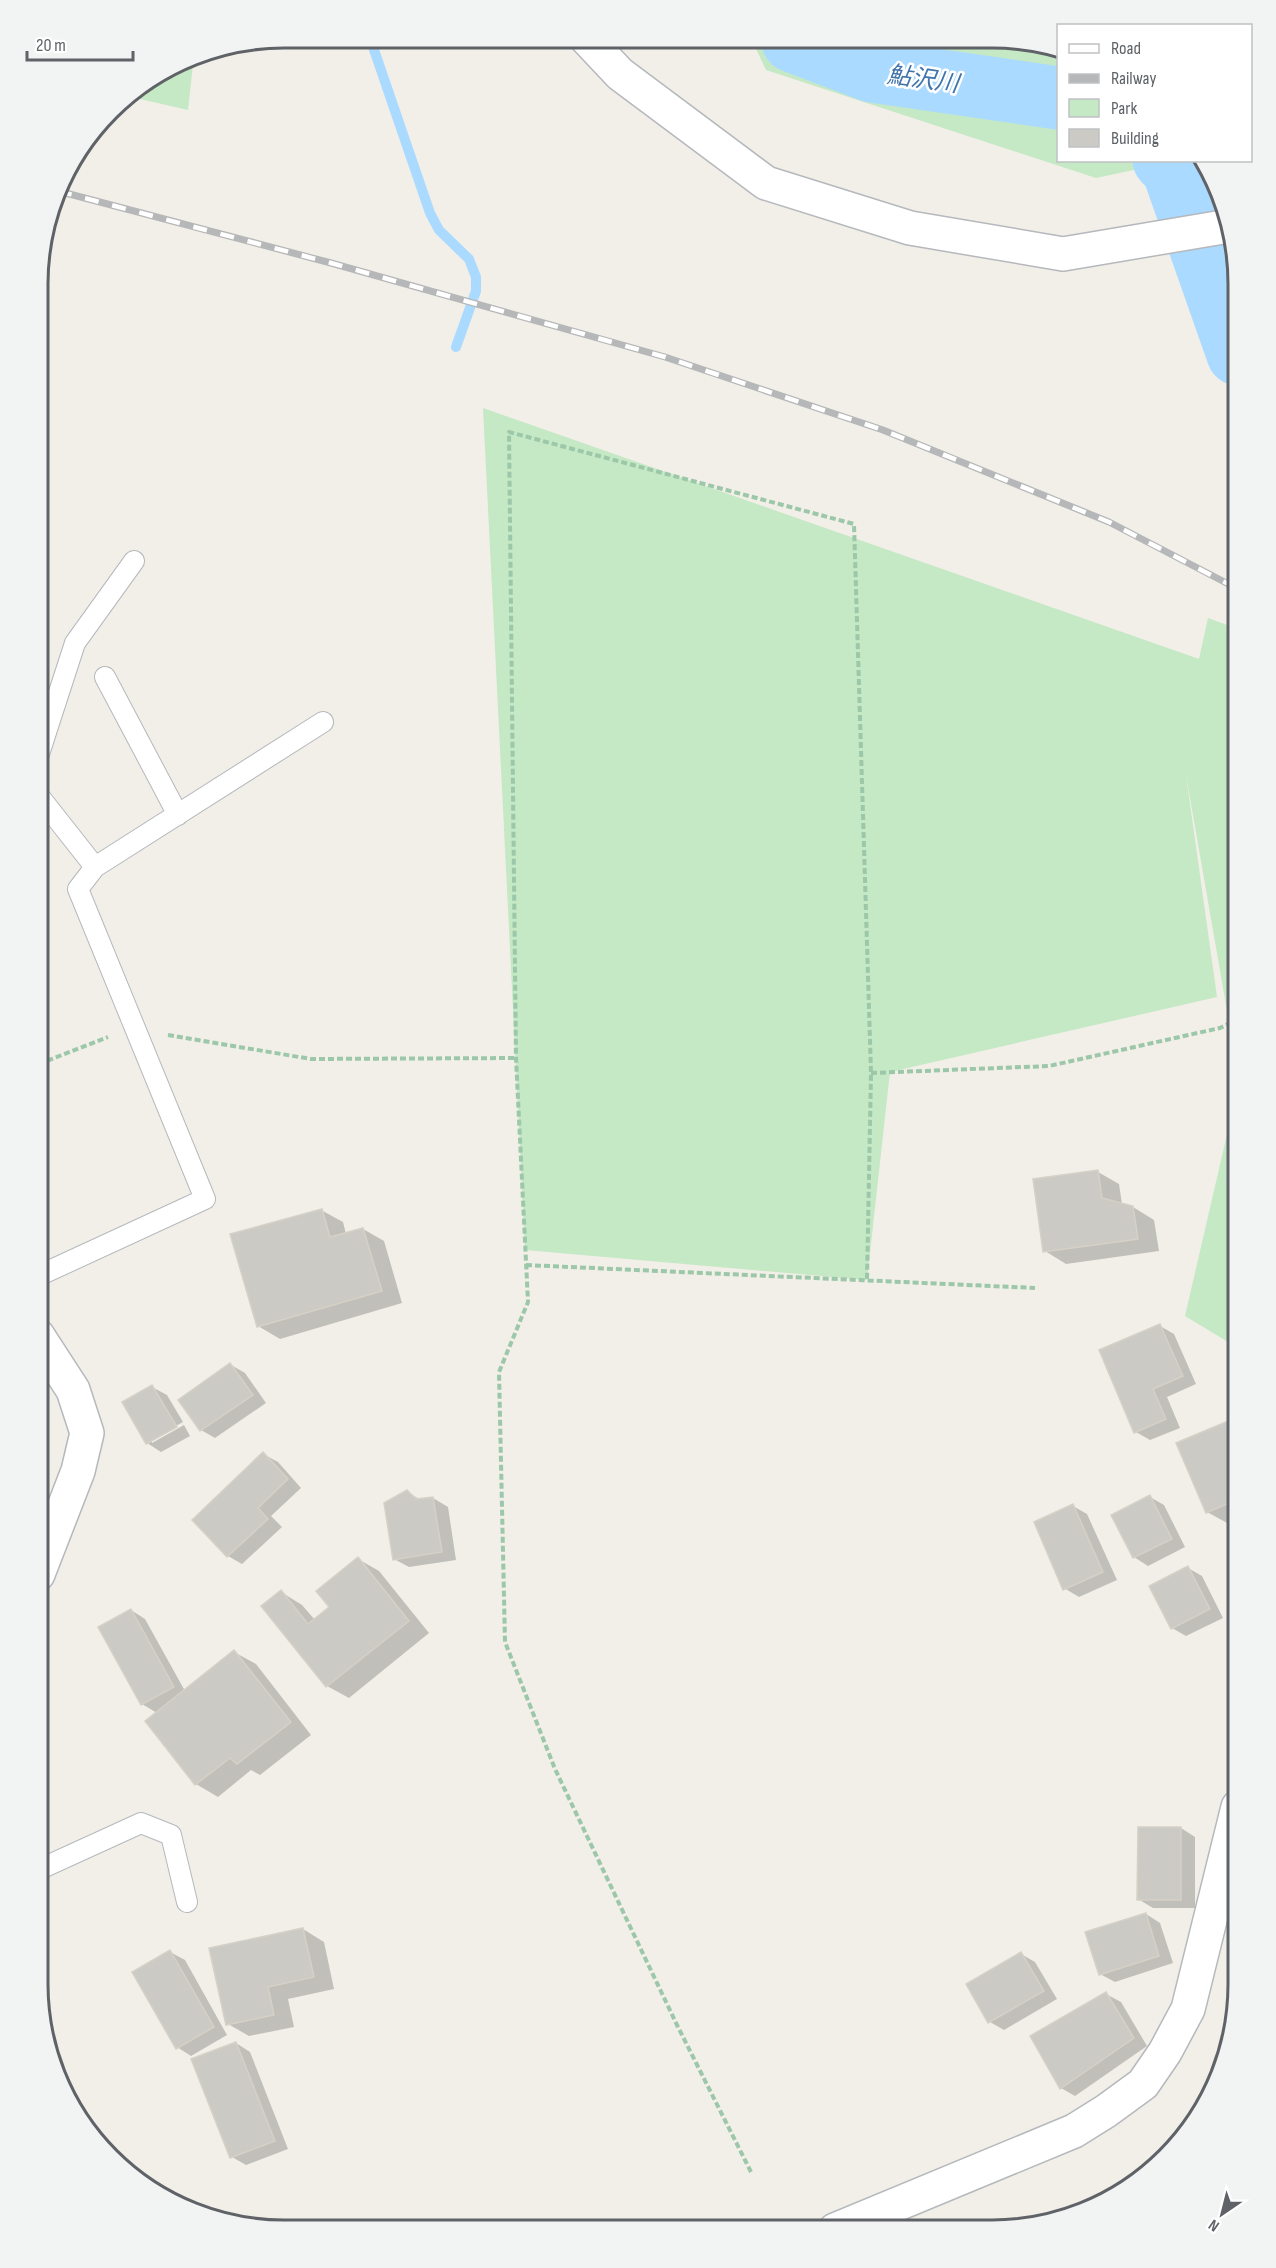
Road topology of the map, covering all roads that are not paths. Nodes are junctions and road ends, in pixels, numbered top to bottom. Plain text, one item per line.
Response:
1 (595, 48) edge
2 (1221, 227) edge
3 (134, 561) dead end
4 (105, 677) dead end
5 (323, 722) dead end
6 (48, 726) edge
7 (48, 807) edge
8 (178, 815) junction
9 (95, 867) junction
10 (48, 1271) edge
11 (48, 1351) edge
12 (48, 1548) edge
13 (1228, 1847) edge
14 (48, 1865) edge
15 (188, 1902) dead end
16 (859, 2220) edge

1 - 2 street
3 - 6 lane
4 - 8 lane
5 - 8 lane
7 - 9 lane
8 - 9 lane
9 - 10 lane
11 - 12 street
13 - 16 street
14 - 15 lane

